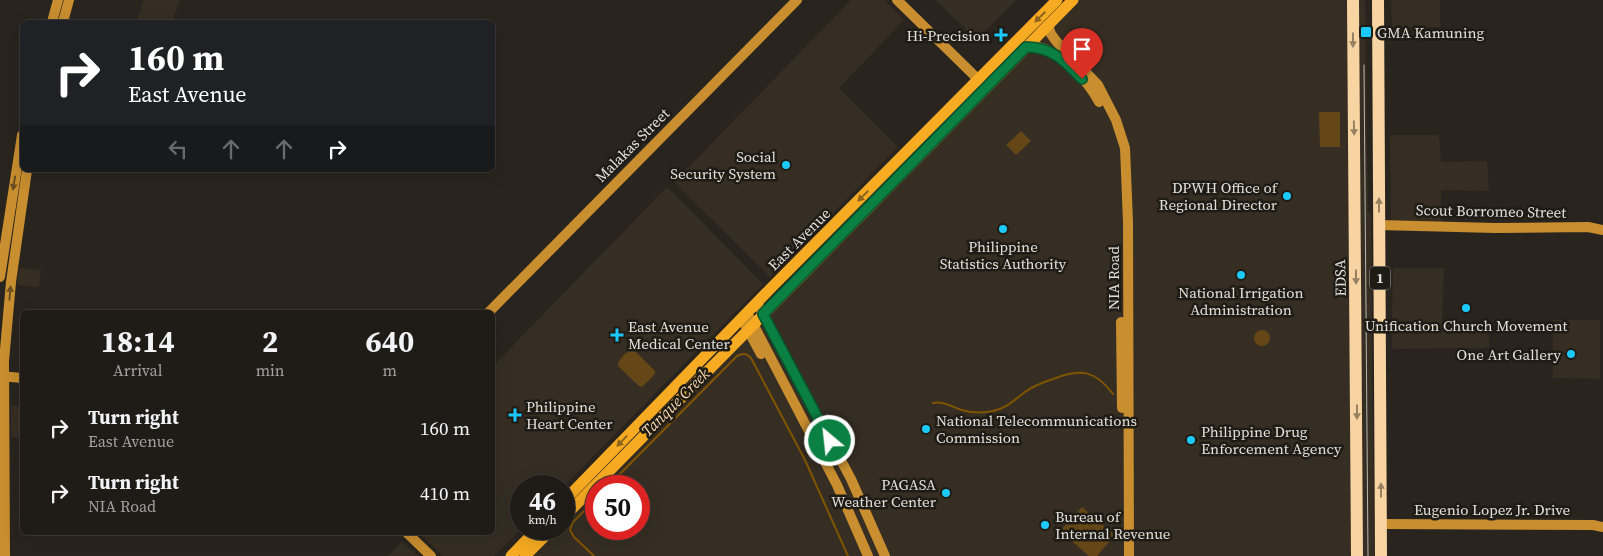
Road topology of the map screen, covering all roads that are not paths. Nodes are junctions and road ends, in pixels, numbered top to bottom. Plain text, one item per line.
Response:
1 (58, 0) edge
2 (69, 0) edge
3 (797, 0) edge
4 (897, 0) edge
5 (1057, 0) edge
6 (1073, 0) edge
7 (1353, 0) edge
8 (1378, 0) edge
9 (53, 20) edge
10 (63, 20) edge
11 (1048, 26) junction
12 (1026, 47) junction
13 (982, 84) junction
14 (20, 148) edge
15 (27, 172) edge
16 (1379, 225) junction
17 (1603, 230) edge
18 (0, 277) edge
19 (757, 303) junction
20 (491, 310) edge
21 (763, 314) junction
22 (744, 316) junction
23 (750, 327) junction
24 (2, 376) edge
25 (20, 378) edge
26 (827, 434) junction
27 (814, 440) junction
28 (575, 490) edge
29 (575, 506) edge
30 (1381, 524) junction
31 (1603, 527) edge
32 (409, 535) edge
33 (526, 540) edge
34 (541, 540) edge
35 (2, 543) edge
36 (5, 556) edge
37 (431, 556) edge
38 (511, 556) edge
39 (525, 556) edge
40 (861, 556) edge
41 (868, 556) edge
42 (885, 556) edge
43 (1123, 556) edge
44 (1129, 556) edge
45 (1357, 556) edge
46 (1381, 556) edge

1 - 9 street
2 - 10 street
3 - 20 street, Malakas Street
4 - 13 street
5 -> 13 main road, East Avenue
6 - 11 main road, East Avenue
7 -> 45 highway, EDSA / 1
16 -> 8 highway, 1
11 - 12 main road, East Avenue
11 - 44 street, NIA Road
12 - 13 main road, East Avenue
12 - 43 street, NIA Road
13 -> 19 main road, East Avenue
13 - 21 main road, East Avenue
14 -> 18 street
24 -> 15 street
16 - 17 street, Scout Borromeo Street
30 -> 16 highway, 1
19 - 21 street
19 - 22 main road, East Avenue
21 - 23 main road, East Avenue
21 - 26 street
22 - 23 street
22 -> 28 main road, East Avenue
23 - 27 street
23 - 29 main road, East Avenue
23 - 40 street
24 - 25 street
24 - 35 street
26 - 27 street
26 - 42 street
27 - 41 street
30 - 31 street, Eugenio Lopez Jr. Drive
30 - 46 highway, 1
32 - 37 street
33 - 38 main road
34 - 39 main road
35 - 36 street

